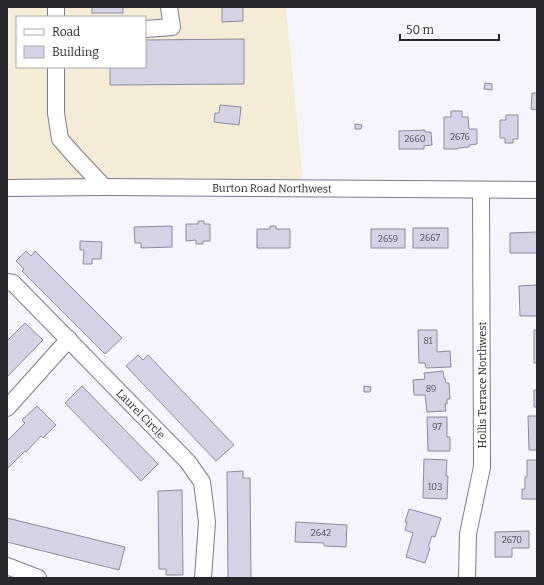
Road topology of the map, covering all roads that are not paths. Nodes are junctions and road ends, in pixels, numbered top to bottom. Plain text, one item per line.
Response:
1 (169, 7) edge
2 (146, 29) edge
3 (56, 68) edge
4 (104, 187) junction
5 (7, 188) edge
6 (481, 190) junction
7 (537, 190) edge
8 (7, 282) edge
9 (69, 340) junction
10 (7, 408) edge
11 (7, 566) edge
12 (38, 578) edge
13 (203, 578) edge
14 (467, 578) edge

1 - 2 street
3 - 4 street
4 - 5 street, Burton Road Northwest
4 - 6 street, Burton Road Northwest
6 - 7 street, Burton Road Northwest
6 - 14 street, Hollis Terrace Northwest
8 - 9 street, Laurel Circle
9 - 10 street
9 - 13 street, Laurel Circle
11 - 12 street

